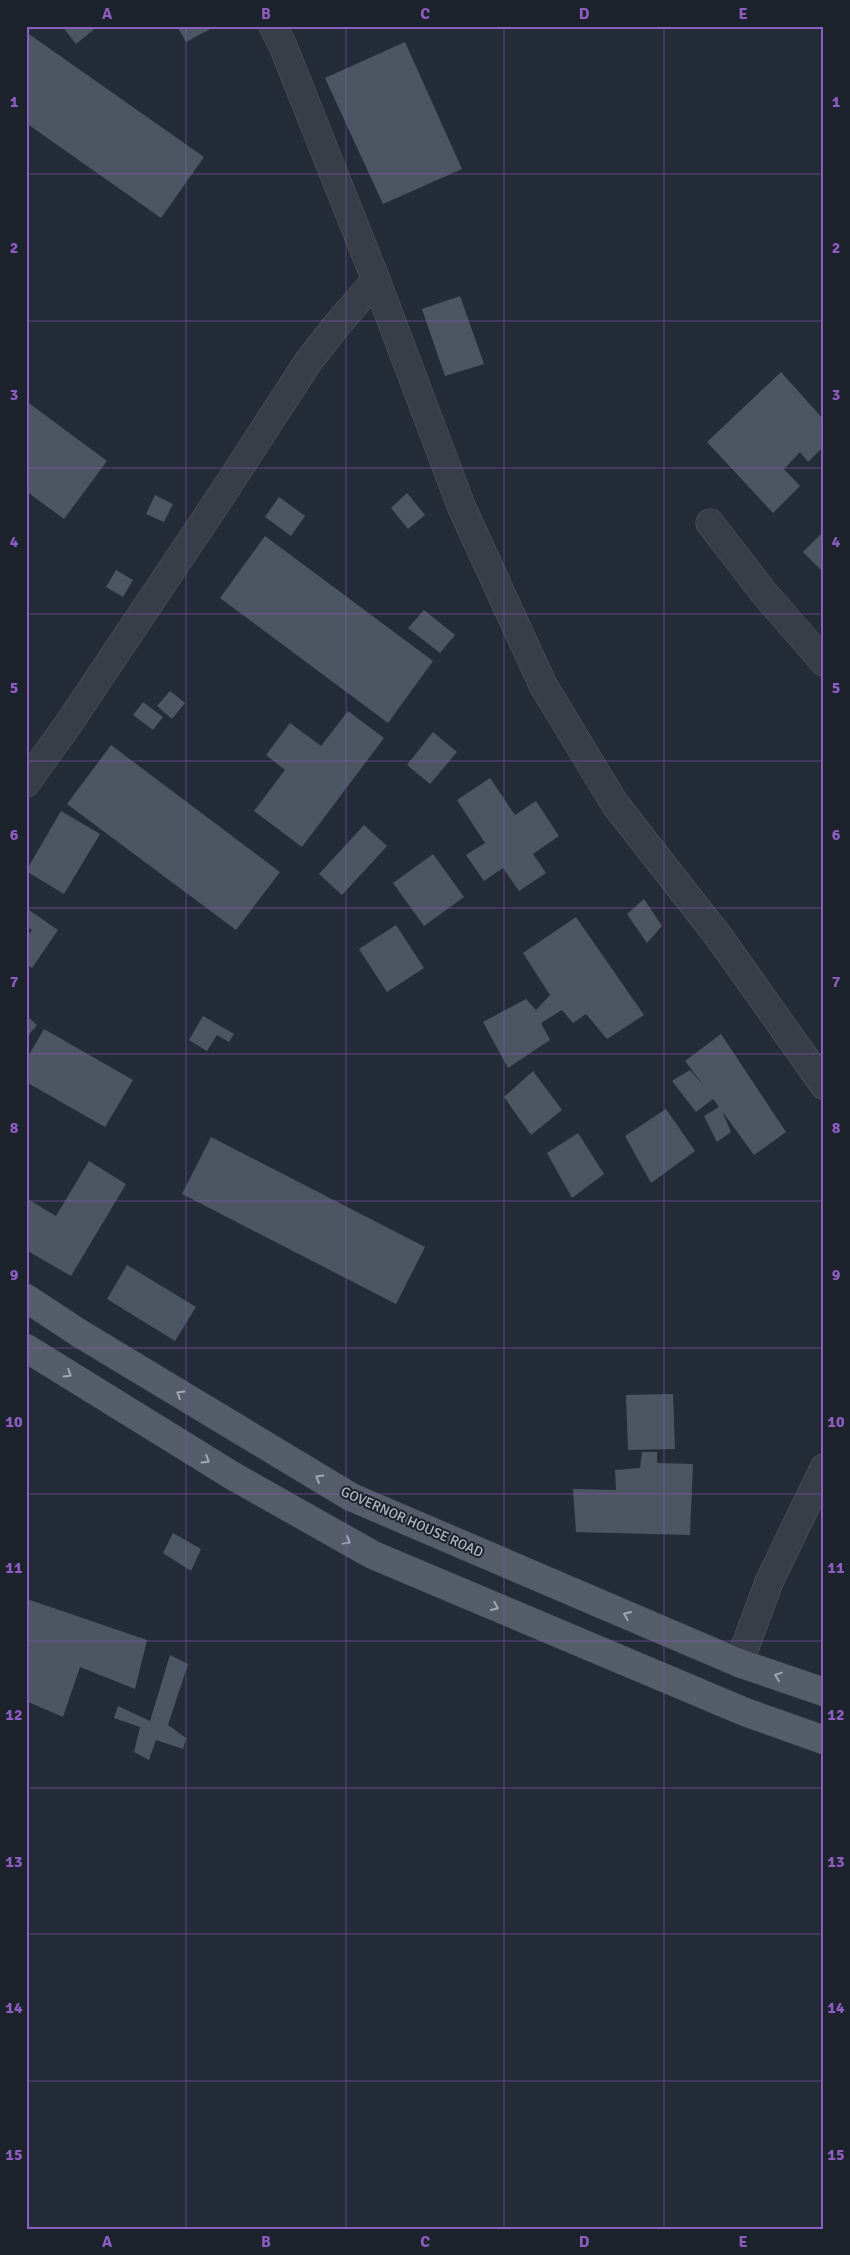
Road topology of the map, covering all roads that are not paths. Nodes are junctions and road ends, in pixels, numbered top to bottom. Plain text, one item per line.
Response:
1 (272, 26) edge
2 (376, 280) junction
3 (710, 523) dead end
4 (824, 662) edge
5 (26, 783) edge
6 (824, 1085) edge
7 (26, 1298) edge
8 (26, 1348) edge
9 (824, 1468) edge
10 (739, 1663) junction
11 (824, 1692) edge
12 (824, 1740) edge

1 - 2 street
2 - 5 street
2 - 6 street
3 - 4 street
10 -> 7 main road, GOVERNOR HOUSE ROAD
8 -> 12 main road
9 - 10 street
11 -> 10 main road, GOVERNOR HOUSE ROAD

